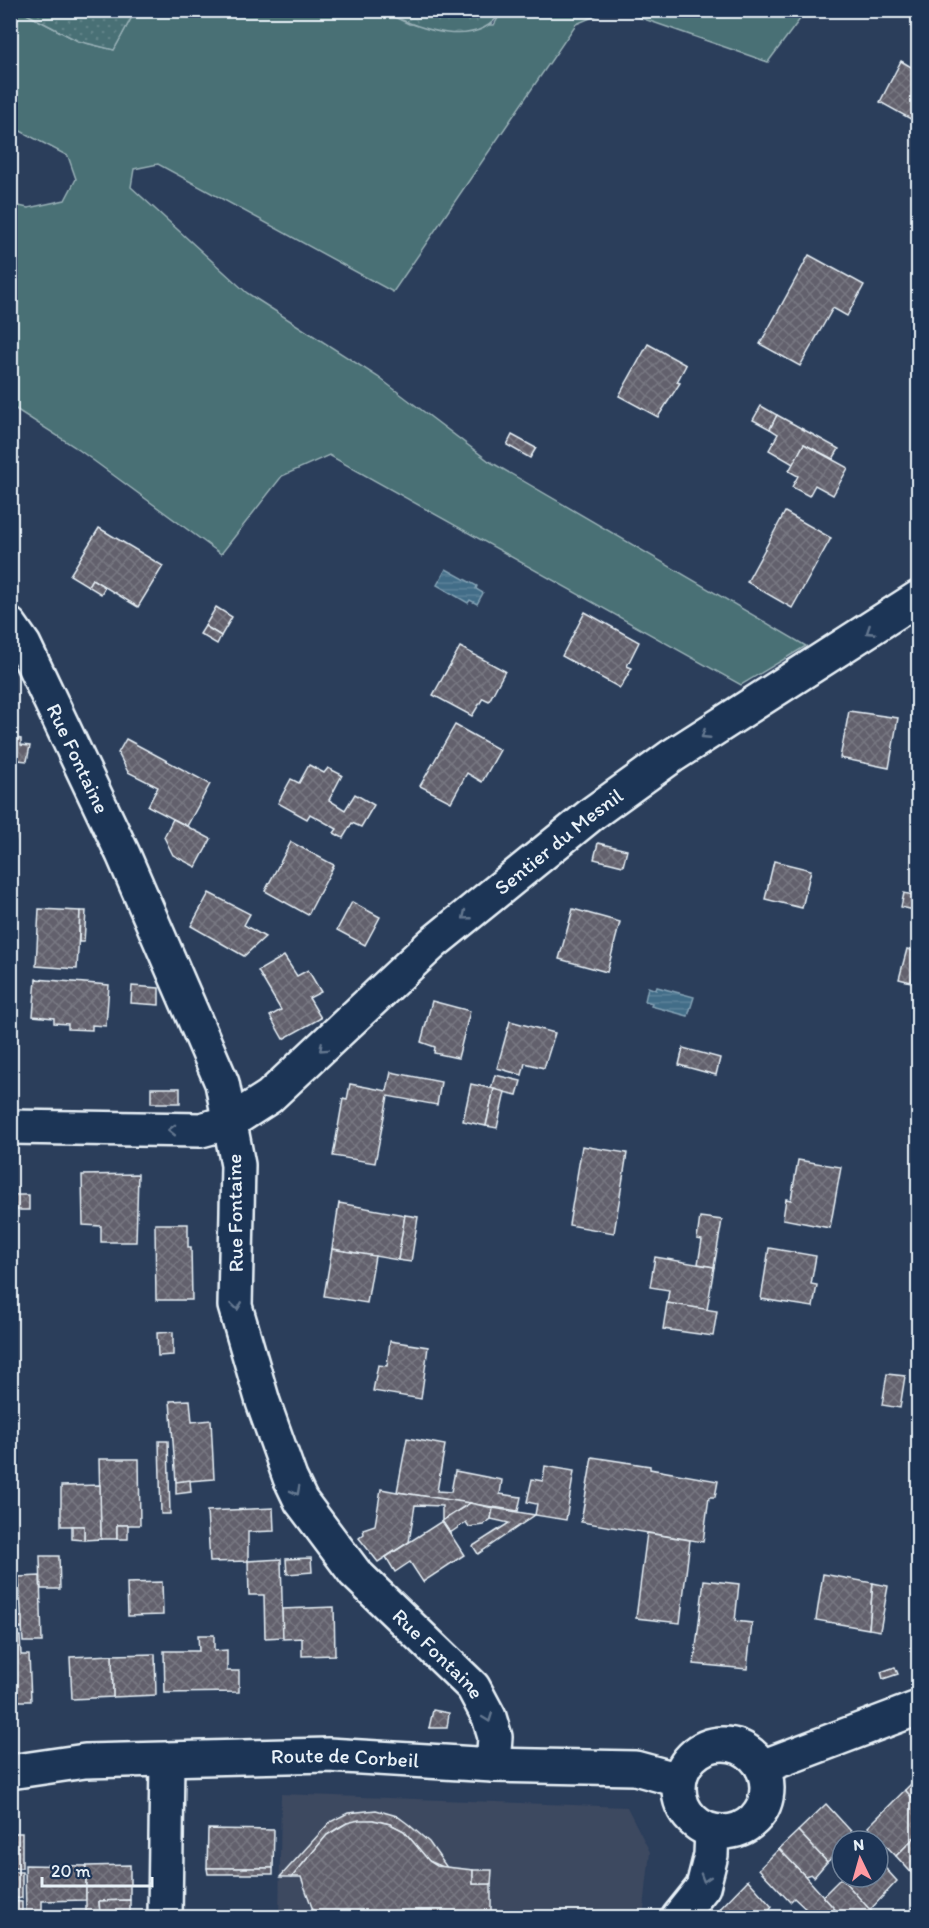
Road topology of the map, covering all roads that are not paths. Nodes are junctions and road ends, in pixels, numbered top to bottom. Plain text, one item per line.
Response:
1 (918, 598) edge
2 (10, 625) edge
3 (230, 1122) junction
4 (10, 1127) edge
5 (918, 1708) edge
6 (167, 1760) junction
7 (493, 1765) junction
8 (762, 1767) junction
9 (10, 1772) edge
10 (679, 1780) junction
11 (711, 1831) junction
12 (165, 1917) edge
13 (678, 1917) edge

1 -> 3 street, Sentier du Mesnil
2 - 3 street, Rue Fontaine
3 -> 4 street, Sentier du Mesnil
3 -> 7 street, Rue Fontaine
5 - 8 street
6 - 7 street, Route de Corbeil
6 - 9 street, Route de Corbeil
6 - 12 street
7 - 10 street, Route de Corbeil
8 - 10 street
8 - 11 street
10 - 11 street
11 -> 13 street

